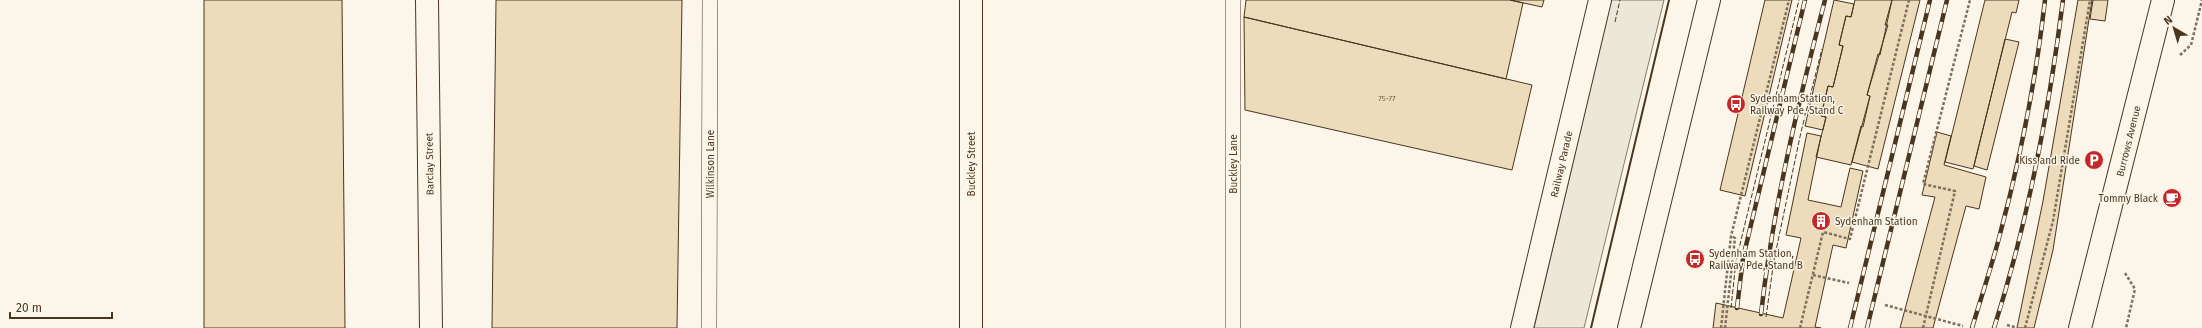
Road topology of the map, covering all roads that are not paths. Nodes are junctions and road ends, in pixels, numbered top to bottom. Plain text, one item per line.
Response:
1 (427, 0) edge
2 (710, 0) edge
3 (972, 0) edge
4 (1233, 0) edge
5 (1600, 0) edge
6 (1709, 0) edge
7 (2163, 0) edge
8 (1635, 303) junction
9 (431, 328) edge
10 (709, 328) edge
11 (971, 328) edge
12 (1233, 328) edge
13 (1522, 328) edge
14 (1629, 328) edge
15 (1638, 328) edge
16 (2080, 328) edge

1 - 9 street, Barclay Street
2 - 10 lane, Wilkinson Lane
3 - 11 street, Buckley Street
4 - 12 lane, Buckley Lane
5 - 13 street, Railway Parade
6 - 8 street
7 - 16 street, Burrows Avenue
8 - 14 street
8 - 15 street

